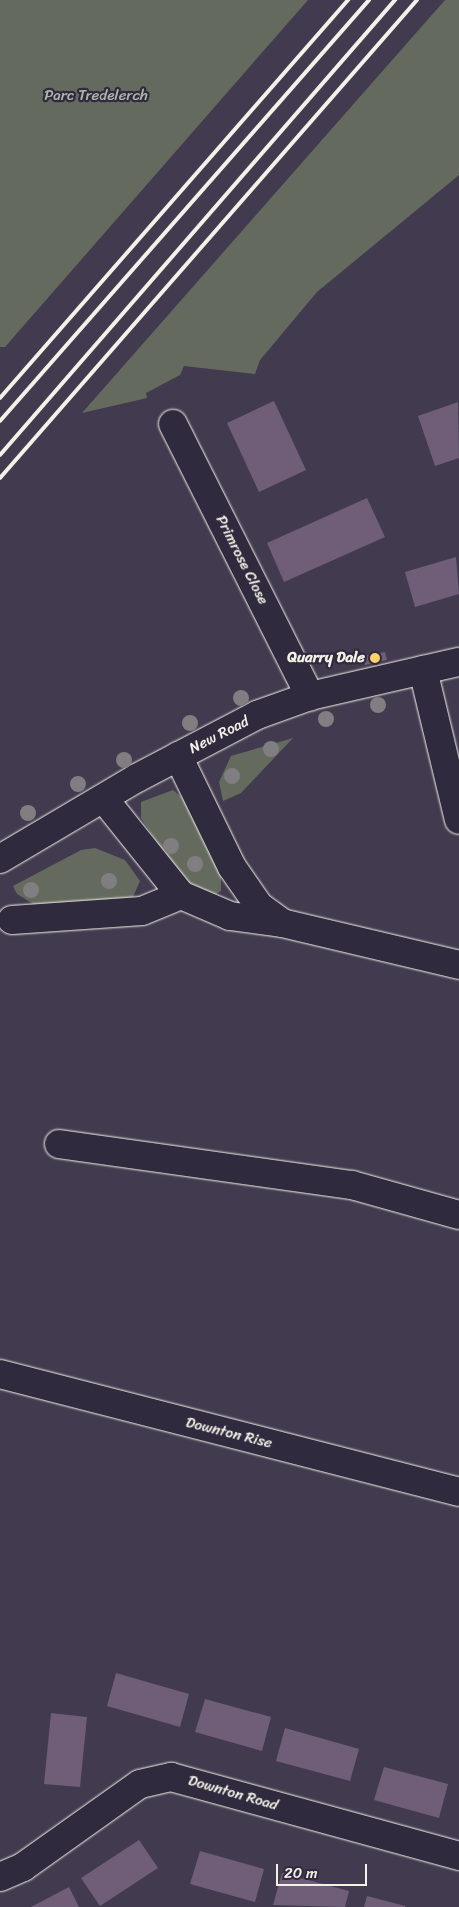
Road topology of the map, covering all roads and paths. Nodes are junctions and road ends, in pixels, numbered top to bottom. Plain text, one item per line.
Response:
1 (174, 424) dead end
2 (459, 662) edge
3 (423, 670) junction
4 (310, 696) junction
5 (178, 756) junction
6 (104, 799) junction
7 (459, 820) edge
8 (0, 859) edge
9 (181, 895) junction
10 (12, 920) dead end
11 (282, 923) junction
12 (459, 965) edge
13 (59, 1144) dead end
14 (459, 1215) edge
15 (0, 1374) edge
16 (459, 1492) edge
17 (459, 1856) edge
18 (0, 1877) edge

1 - 4 street, Primrose Close
2 - 3 street, New Road
3 - 4 street, New Road
3 - 7 street
4 - 5 street, New Road
5 - 6 street, New Road
5 - 11 street
6 - 8 street, New Road
6 - 9 street
9 - 10 street
9 - 11 street
11 - 12 street
13 - 14 street
15 - 16 street, Downton Rise
17 - 18 street, Downton Road

